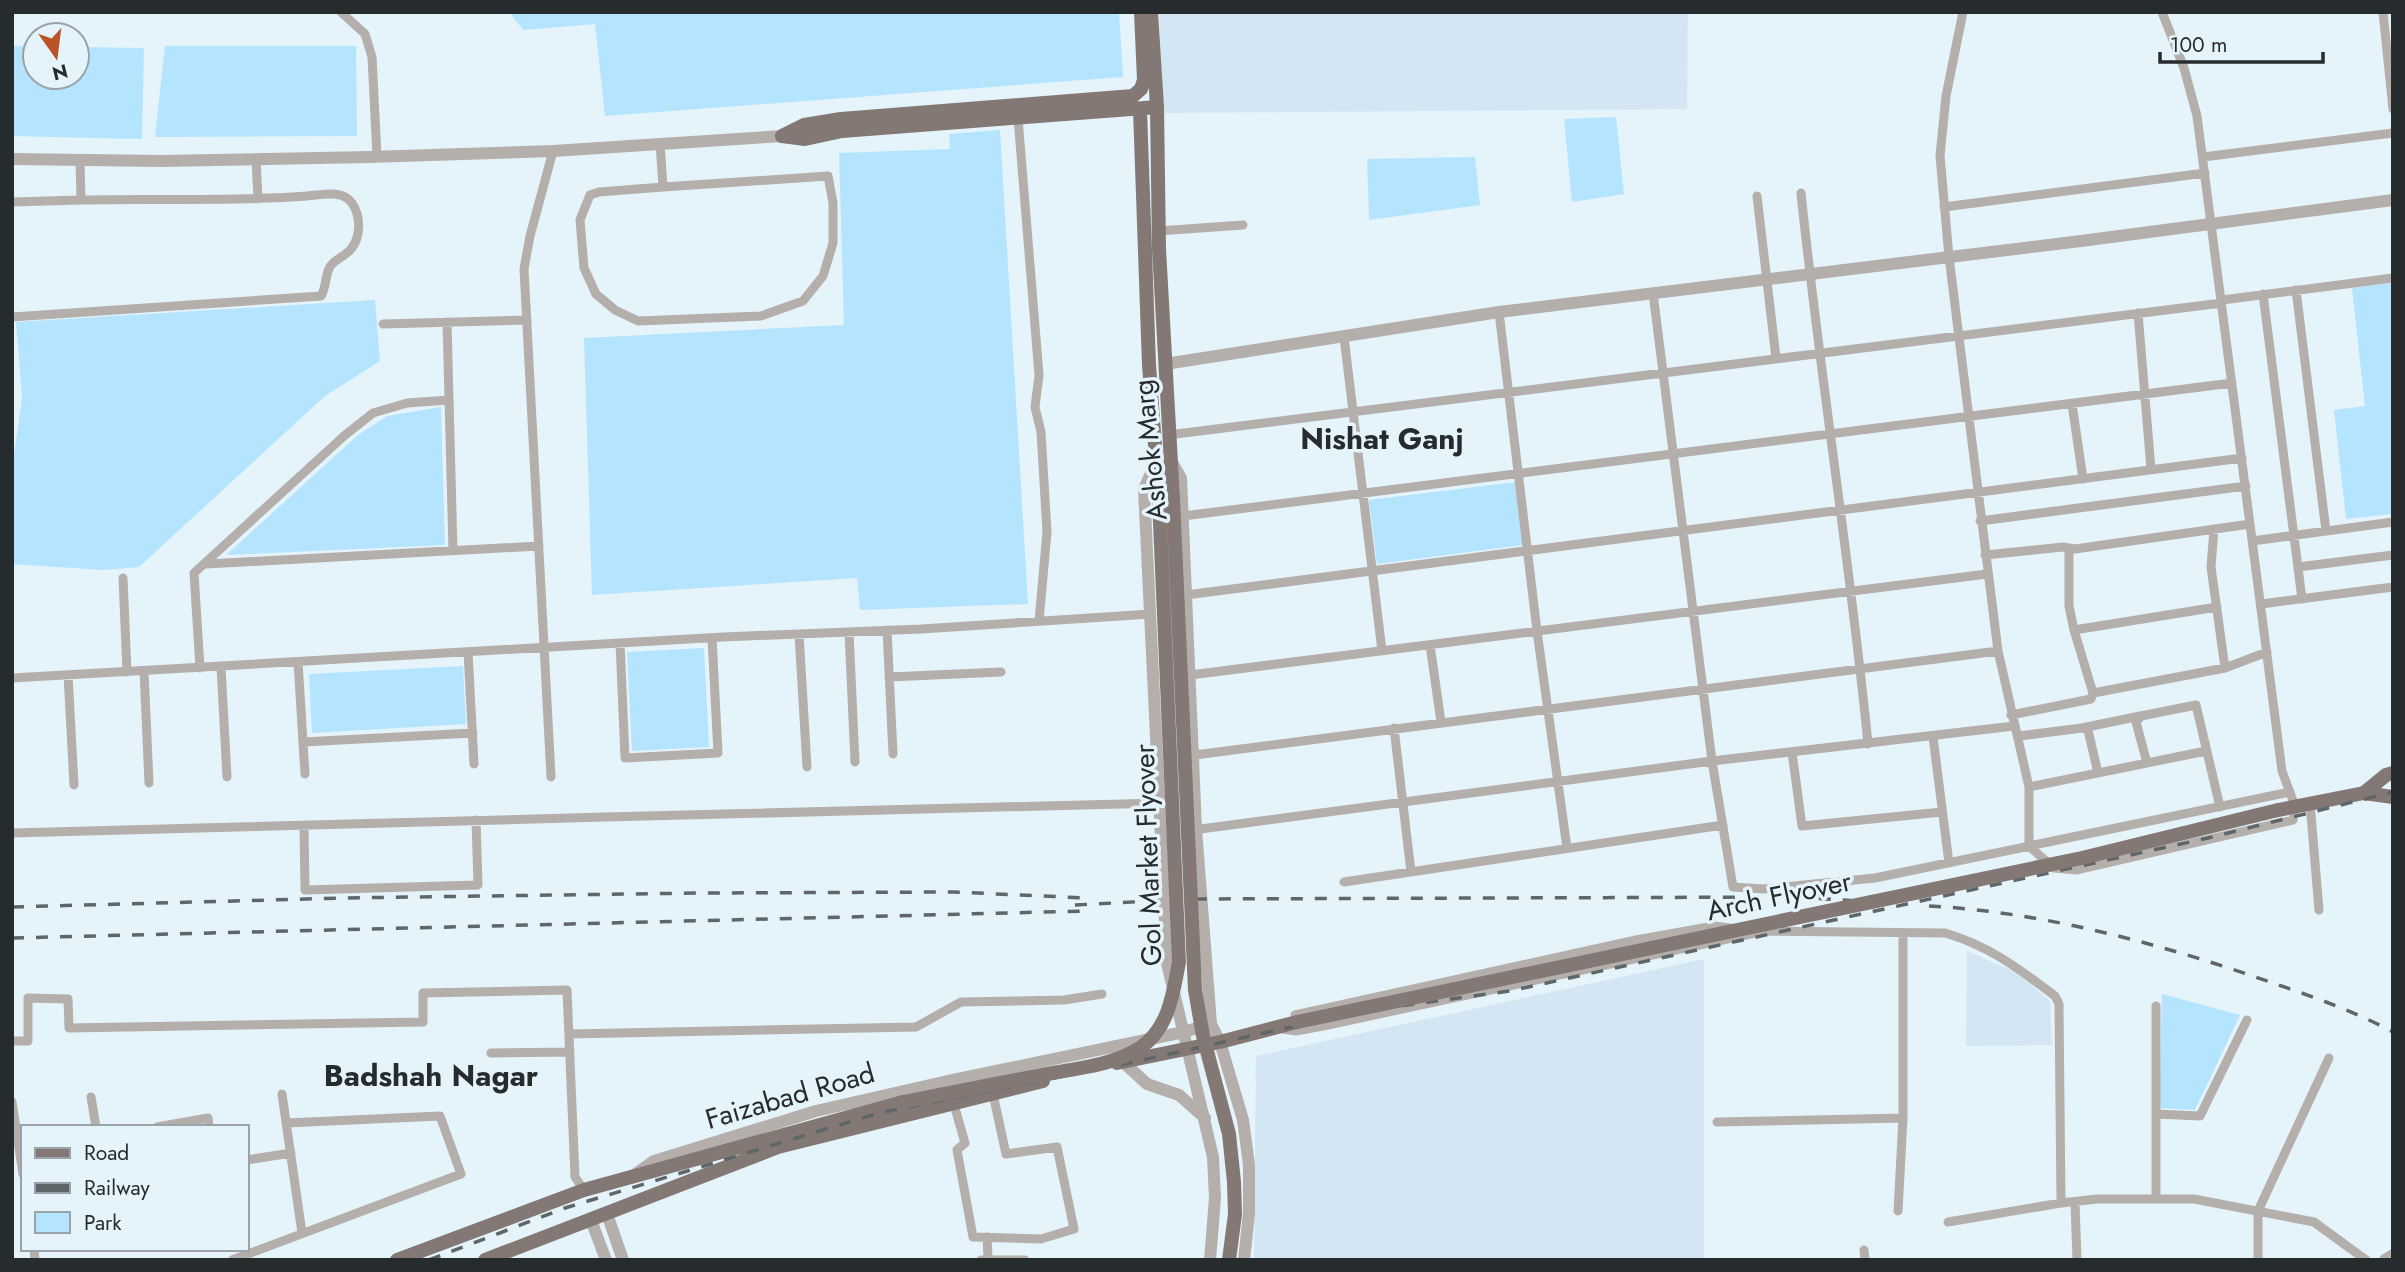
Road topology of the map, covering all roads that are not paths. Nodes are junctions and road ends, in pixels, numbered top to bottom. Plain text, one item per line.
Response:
1 (341, 12) edge
2 (1141, 12) edge
3 (1151, 12) edge
4 (1963, 12) edge
5 (2162, 12) edge
6 (2383, 12) edge
7 (1157, 107) junction
8 (2393, 109) edge
9 (1140, 110) junction
10 (1018, 118) junction
11 (2393, 133) edge
12 (782, 136) junction
13 (660, 143) junction
14 (552, 151) junction
15 (377, 156) junction
16 (2203, 157) junction
17 (12, 159) edge
18 (256, 159) junction
19 (80, 160) junction
20 (2205, 173) junction
21 (663, 187) junction
22 (1801, 193) dead end
23 (1757, 196) dead end
24 (258, 199) junction
25 (80, 200) junction
26 (2393, 200) edge
27 (12, 202) edge
28 (1944, 207) junction
29 (2212, 224) junction
30 (1243, 225) dead end
31 (1158, 231) junction
32 (1949, 257) junction
33 (1809, 274) junction
34 (2393, 278) edge
35 (1767, 279) junction
36 (2295, 290) junction
37 (1653, 293) junction
38 (2263, 294) junction
39 (2222, 301) junction
40 (1499, 312) junction
41 (2138, 313) junction
42 (12, 317) edge
43 (527, 320) junction
44 (447, 322) junction
45 (383, 324) dead end
46 (1958, 335) junction
47 (1344, 337) junction
48 (1819, 352) junction
49 (1776, 358) junction
50 (1165, 364) junction
51 (1663, 372) junction
52 (2232, 383) junction
53 (1509, 392) junction
54 (2146, 394) junction
55 (449, 400) junction
56 (2072, 404) junction
57 (1353, 412) junction
58 (1968, 417) junction
59 (1830, 434) junction
60 (1168, 435) junction
61 (1674, 453) junction
62 (2242, 458) junction
63 (1163, 460) junction
64 (2151, 470) junction
65 (1518, 473) junction
66 (2083, 478) junction
67 (2246, 486) junction
68 (1977, 492) junction
69 (1363, 493) junction
70 (1166, 499) junction
71 (1840, 510) junction
72 (1183, 516) junction
73 (1980, 521) junction
74 (2393, 522) edge
75 (2250, 524) junction
76 (2214, 529) junction
77 (1682, 531) junction
78 (2326, 531) junction
79 (2294, 535) junction
80 (2252, 541) junction
81 (539, 546) junction
82 (2069, 548) junction
83 (453, 551) junction
84 (1528, 551) junction
85 (1985, 555) junction
86 (2393, 555) edge
87 (206, 564) junction
88 (2298, 567) junction
89 (1373, 571) junction
90 (1987, 574) junction
91 (124, 578) dead end
92 (2393, 587) edge
93 (1851, 591) junction
94 (1186, 595) junction
95 (2302, 599) junction
96 (2261, 604) junction
97 (2217, 607) junction
98 (1693, 611) junction
99 (1151, 614) junction
100 (1039, 621) junction
101 (887, 630) junction
102 (2074, 630) junction
103 (1537, 631) junction
104 (849, 632) junction
105 (799, 634) junction
106 (712, 638) junction
107 (620, 643) junction
108 (1430, 645) junction
109 (543, 648) junction
110 (1382, 650) junction
111 (1998, 651) junction
112 (468, 652) junction
113 (2267, 652) junction
114 (299, 662) junction
115 (220, 667) junction
116 (200, 668) junction
117 (1861, 668) junction
118 (2225, 668) junction
119 (144, 671) junction
120 (127, 672) junction
121 (1001, 672) dead end
122 (68, 675) junction
123 (1190, 675) junction
124 (889, 677) junction
125 (12, 678) edge
126 (1703, 689) junction
127 (2093, 693) junction
128 (1548, 709) junction
129 (2011, 715) junction
130 (2141, 716) junction
131 (1441, 722) junction
132 (2014, 726) junction
133 (1394, 728) junction
134 (2082, 728) junction
135 (472, 733) junction
136 (2019, 736) junction
137 (1933, 737) junction
138 (303, 742) junction
139 (1868, 744) junction
140 (2206, 751) junction
141 (1792, 752) junction
142 (893, 754) dead end
143 (1193, 756) junction
144 (1158, 759) junction
145 (855, 761) dead end
146 (1712, 761) junction
147 (2147, 763) junction
148 (474, 764) dead end
149 (807, 766) dead end
150 (305, 774) dead end
151 (2098, 774) junction
152 (2393, 774) edge
153 (227, 777) dead end
154 (551, 777) dead end
155 (1558, 782) junction
156 (149, 783) dead end
157 (74, 785) dead end
158 (2029, 788) junction
159 (2364, 793) junction
160 (2393, 797) edge
161 (2299, 800) junction
162 (1403, 802) junction
163 (1160, 803) junction
164 (2220, 807) junction
165 (1942, 811) junction
166 (477, 820) junction
167 (1723, 825) junction
168 (304, 826) junction
169 (1196, 829) junction
170 (12, 833) edge
171 (1161, 833) junction
172 (2029, 846) junction
173 (1567, 848) junction
174 (1949, 863) junction
175 (1411, 872) junction
176 (1200, 882) junction
177 (1344, 882) dead end
178 (1162, 884) junction
179 (2319, 910) dead end
180 (1203, 926) junction
181 (1166, 931) junction
182 (1760, 932) junction
183 (1903, 933) junction
184 (1102, 994) dead end
185 (2156, 1006) dead end
186 (2247, 1020) dead end
187 (1211, 1024) junction
188 (1271, 1027) junction
189 (1184, 1032) junction
190 (569, 1034) junction
191 (12, 1041) edge
192 (1220, 1042) junction
193 (1188, 1048) junction
194 (570, 1052) junction
195 (491, 1053) dead end
196 (2329, 1058) dead end
197 (1123, 1062) junction
198 (282, 1094) dead end
199 (993, 1094) junction
200 (91, 1097) dead end
201 (953, 1101) junction
202 (12, 1102) edge
203 (2156, 1114) junction
204 (1205, 1118) junction
205 (1903, 1118) junction
206 (1717, 1122) dead end
207 (286, 1123) junction
208 (96, 1125) edge
209 (168, 1125) edge
210 (209, 1125) edge
211 (291, 1153) junction
212 (248, 1160) edge
213 (20, 1163) edge
214 (633, 1175) junction
215 (584, 1190) junction
216 (2156, 1199) junction
217 (2075, 1202) junction
218 (2061, 1203) junction
219 (1898, 1211) dead end
220 (2258, 1211) junction
221 (607, 1214) junction
222 (591, 1220) junction
223 (1948, 1222) dead end
224 (302, 1233) junction
225 (987, 1237) junction
226 (2393, 1255) edge
227 (984, 1259) edge
228 (231, 1260) edge
229 (397, 1260) edge
230 (485, 1260) edge
231 (606, 1260) edge
232 (623, 1260) edge
233 (1025, 1260) edge
234 (1210, 1260) edge
235 (1229, 1260) edge
236 (1244, 1260) edge
237 (2077, 1260) edge
238 (2258, 1260) edge
239 (2366, 1260) edge
240 (2385, 1260) edge

1 - 15 street
2 - 12 main road
3 - 7 main road, Ashok Marg
4 - 28 street
5 - 16 street
6 - 8 street
7 - 9 main road
7 - 31 main road, Ashok Marg
9 - 10 main road
9 - 63 main road, Ashok Marg
10 - 12 main road
10 - 100 street
11 - 16 street
12 - 13 street
13 - 14 street
13 - 21 street
14 - 15 street
14 - 43 street
15 - 18 street
16 - 20 street
17 - 19 street
18 - 19 street
18 - 24 street
19 - 25 street
20 - 28 street
20 - 29 street
21 - 21 street
22 - 33 street
23 - 35 street
24 - 25 street
24 - 42 street
25 - 27 street
26 - 29 street
28 - 32 street
29 - 32 street
29 - 39 street
30 - 31 street
31 - 50 main road, Ashok Marg
32 - 33 street
32 - 46 street
33 - 35 street
33 - 48 street
34 - 36 street
35 - 37 street
35 - 49 street
36 - 38 street
36 - 78 street
37 - 40 street
37 - 51 street
38 - 39 street
38 - 79 street
39 - 41 street
39 - 52 street
40 - 47 street
40 - 53 street
41 - 46 street
41 - 54 street
43 - 44 street
43 - 81 street
44 - 45 street
44 - 55 street
46 - 48 street
46 - 58 street
47 - 50 street
47 - 57 street
48 - 49 street
48 - 59 street
49 - 51 street
50 - 60 main road, Ashok Marg
51 - 53 street
51 - 61 street
52 - 54 street
52 - 62 street
53 - 57 street
53 - 65 street
54 - 56 street
54 - 64 street
55 - 83 street
55 - 87 street
56 - 58 street
56 - 66 street
57 - 60 street
57 - 69 street
58 - 59 street
58 - 68 street
59 - 61 street
59 - 71 street
60 - 63 main road, Ashok Marg
61 - 65 street
61 - 77 street
62 - 64 street
62 - 67 street
63 - 70 main road, Gol Market Flyover
63 - 72 street, Ashok Marg
63 - 99 street, Ashok Marg
64 - 66 street
65 - 69 street
65 - 84 street
66 - 68 street
67 - 73 street
67 - 75 street
68 - 71 street
68 - 73 street
69 - 72 street
69 - 89 street
70 - 214 main road, Gol Market Flyover, bridge
70 - 235 main road, Gol Market Flyover, bridge
71 - 77 street
71 - 93 street
72 - 94 street, Ashok Marg
73 - 85 street
74 - 78 street
75 - 76 street
75 - 80 street
76 - 82 street
76 - 97 street
77 - 84 street
77 - 98 street
78 - 79 street
79 - 80 street
79 - 88 street
80 - 96 street
81 - 83 street
81 - 109 street
82 - 85 street
82 - 102 street
83 - 87 street
84 - 89 street
84 - 103 street
85 - 90 street
86 - 88 street
87 - 116 street
88 - 95 street
89 - 94 street
89 - 110 street
90 - 93 street
90 - 111 street
91 - 120 street
92 - 95 street
93 - 98 street
93 - 117 street
94 - 123 street, Ashok Marg
95 - 96 street
96 - 113 street
97 - 102 street
97 - 118 street
98 - 103 street
98 - 126 street
99 - 100 street
99 - 144 street, Ashok Marg
100 - 101 street
101 - 104 street
101 - 124 street
102 - 127 street
103 - 108 street
103 - 128 street
104 - 105 street
104 - 145 street
105 - 106 street
105 - 149 street
106 - 107 street
106 - 107 street
107 - 109 street
108 - 110 street
108 - 131 street
109 - 112 street
109 - 154 street
110 - 123 street
111 - 117 street
111 - 129 street
112 - 114 street
112 - 135 street
113 - 118 street
113 - 161 street
114 - 115 street
114 - 138 street
115 - 116 street
115 - 153 street
116 - 119 street
117 - 126 street
117 - 139 street
118 - 127 street
119 - 120 street
119 - 156 street
120 - 122 street
121 - 124 street
122 - 125 street
122 - 157 street
123 - 143 street, Ashok Marg
124 - 142 street
126 - 128 street
126 - 146 street
127 - 129 street
128 - 131 street
128 - 155 street
129 - 132 street
130 - 134 street
130 - 140 street
130 - 147 street
131 - 133 street
132 - 136 street
132 - 137 street
133 - 143 street
133 - 162 street
134 - 136 street
134 - 151 street
135 - 138 street
135 - 148 street
136 - 158 street
137 - 139 street
137 - 165 street
138 - 150 street
139 - 141 street
140 - 147 street
140 - 164 street
141 - 146 street
141 - 165 street
143 - 144 street
143 - 169 street, Ashok Marg
144 - 163 street, Ashok Marg
146 - 155 street
146 - 167 street
147 - 151 street
151 - 158 street
152 - 159 main road
155 - 162 street
155 - 173 street
158 - 172 street
159 - 160 main road
159 - 161 main road
161 - 164 street
161 - 172 street
161 - 179 street
161 - 188 main road, Arch Flyover, bridge
162 - 169 street
162 - 175 street
163 - 166 street
163 - 171 street, Ashok Marg
164 - 172 street
165 - 174 street
166 - 168 street
166 - 168 street
167 - 173 street
167 - 174 street
168 - 170 street
169 - 171 street
169 - 176 street, Ashok Marg
171 - 178 street, Ashok Marg
172 - 174 street
173 - 175 street
175 - 177 street
176 - 178 street
176 - 180 street, Ashok Marg
178 - 181 street, Ashok Marg
180 - 181 street
180 - 187 street, Ashok Marg
181 - 189 street, Ashok Marg
182 - 183 street
182 - 188 street
182 - 188 street
183 - 205 street
183 - 218 street
184 - 190 street
185 - 203 street
186 - 203 street
187 - 189 street, Faizabad Road
187 - 192 street
188 - 192 main road, Faizabad Road
189 - 193 street, Ashok Marg
189 - 214 street, Faizabad Road
190 - 191 street
190 - 194 street
192 - 193 main road, Faizabad Road
192 - 236 street
193 - 197 main road, Faizabad Road
193 - 204 street, Ashok Marg
194 - 195 street
194 - 215 street
196 - 220 street
197 - 199 main road, Faizabad Road
197 - 204 street
198 - 207 street
199 - 201 main road, Faizabad Road
199 - 225 street
200 - 208 street
201 - 221 main road, Faizabad Road
201 - 225 street
202 - 213 street
203 - 216 street
204 - 234 street, Ashok Marg
205 - 206 street
205 - 219 street
207 - 211 street
207 - 224 street
209 - 210 street
211 - 212 street
211 - 224 street
214 - 215 main road, Faizabad Road
215 - 229 main road, Faizabad Road
216 - 217 street
216 - 220 street
217 - 218 street
217 - 237 street
218 - 223 street
220 - 238 street
220 - 239 street
221 - 222 main road, Faizabad Road
221 - 232 street
222 - 230 main road, Faizabad Road
222 - 231 street
224 - 228 street
225 - 227 street
226 - 240 street
227 - 233 street

